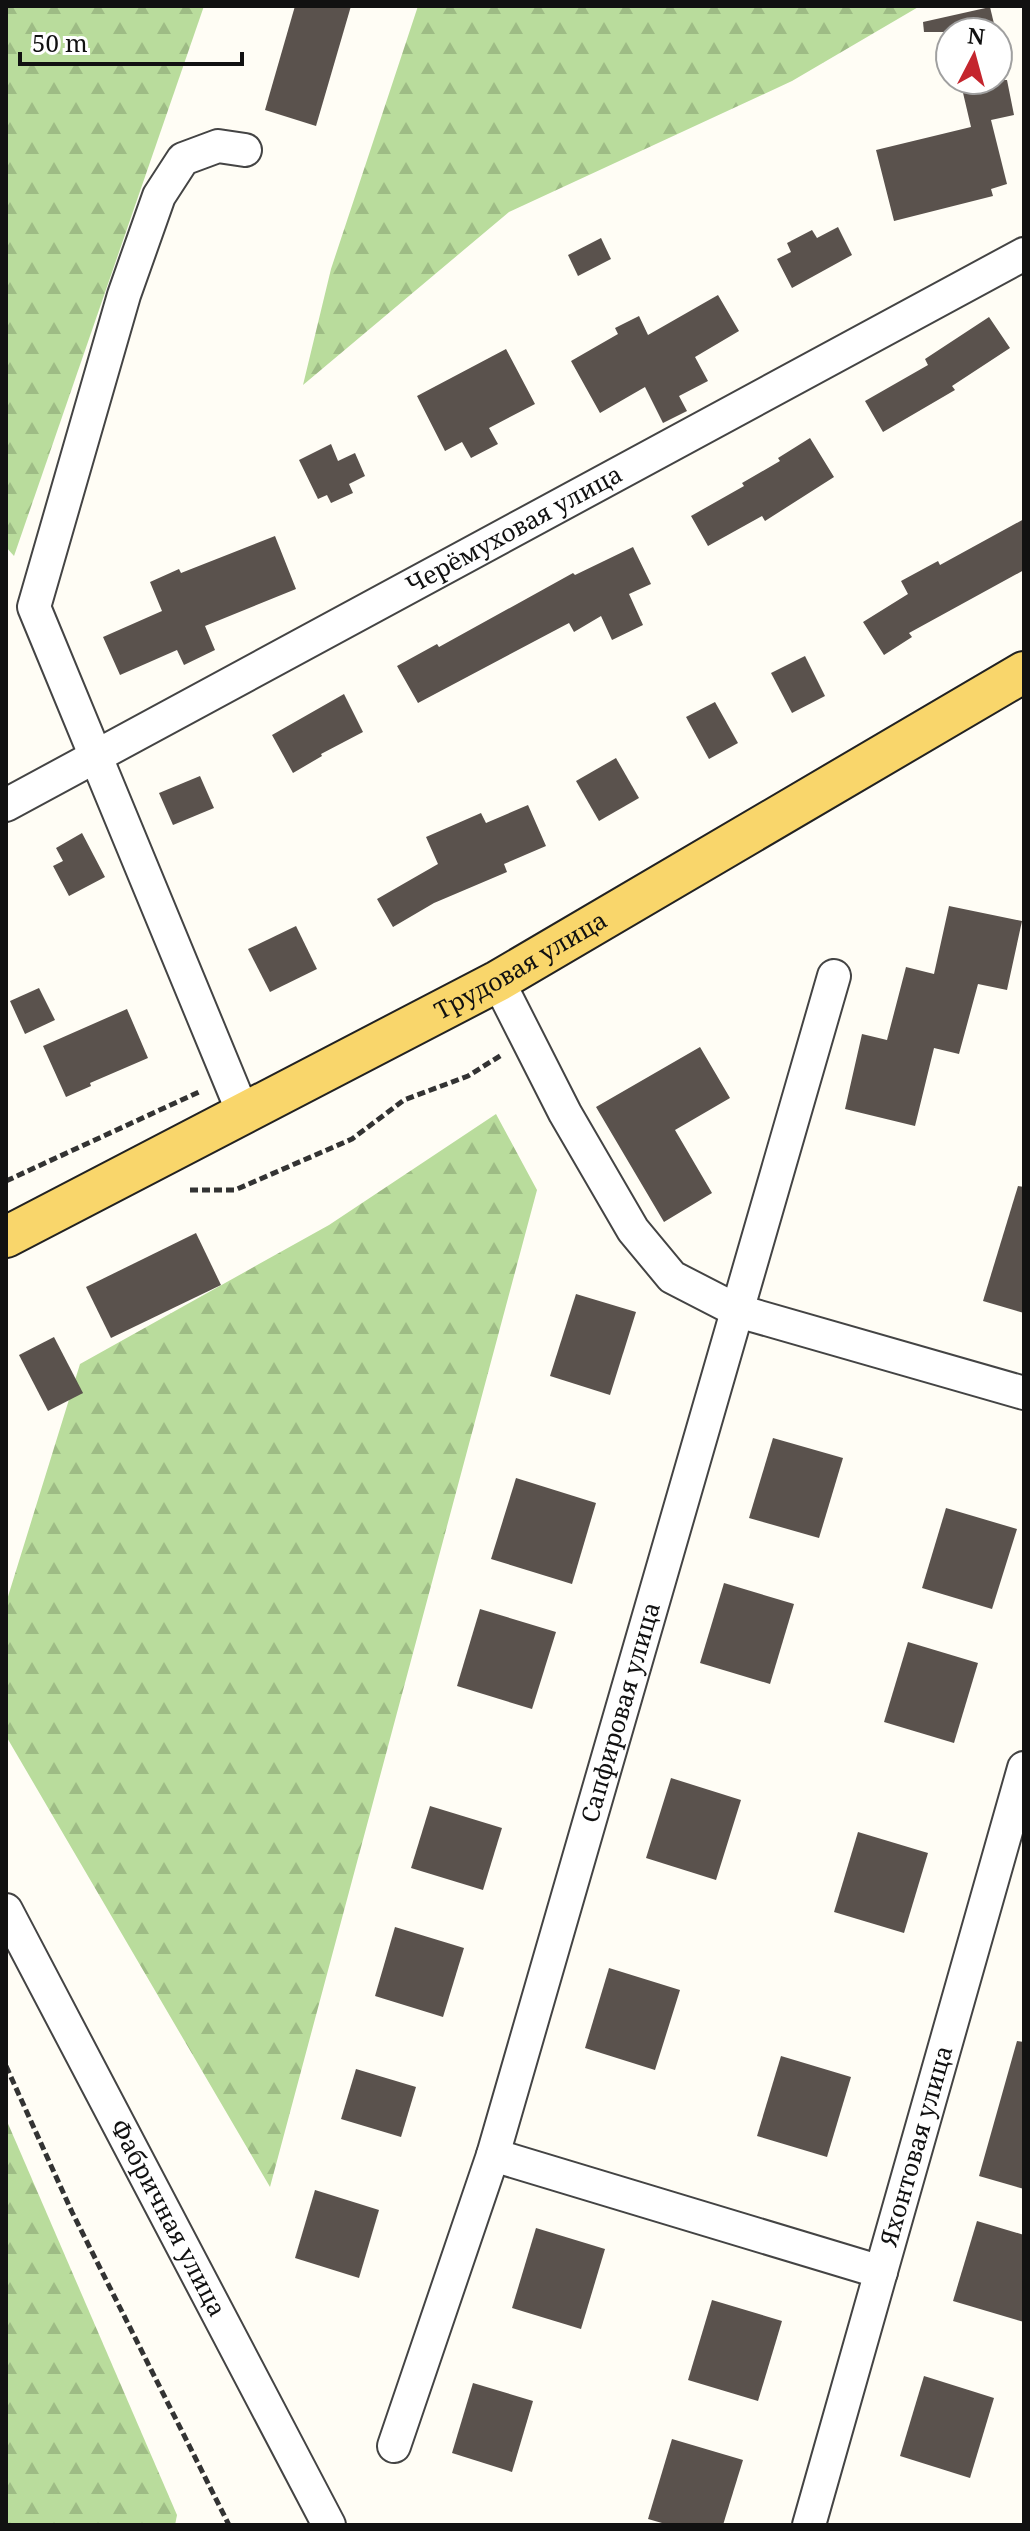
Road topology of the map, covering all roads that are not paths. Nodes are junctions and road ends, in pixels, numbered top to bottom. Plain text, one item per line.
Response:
1 (245, 150) dead end
2 (1024, 254) edge
3 (1024, 672) edge
4 (97, 757) junction
5 (6, 805) edge
6 (834, 976) dead end
7 (498, 981) junction
8 (244, 1115) junction
9 (6, 1237) edge
10 (738, 1311) junction
11 (1024, 1393) edge
12 (1024, 1768) edge
13 (6, 1910) edge
14 (493, 2155) junction
15 (881, 2272) junction
16 (394, 2446) dead end
17 (329, 2525) edge
18 (809, 2525) edge

1 - 4 street
2 - 4 street, Черёмуховая улица
3 - 7 main road, Трудовая улица
4 - 5 street, Черёмуховая улица
4 - 8 street
6 - 10 street, Сапфировая улица
7 - 8 main road, Трудовая улица
7 - 10 street
8 - 9 main road, Трудовая улица
10 - 11 street
10 - 14 street, Сапфировая улица
12 - 15 street, Яхонтовая улица
13 - 17 street, Фабричная улица
14 - 15 street
14 - 16 street, Сапфировая улица
15 - 18 street, Яхонтовая улица

